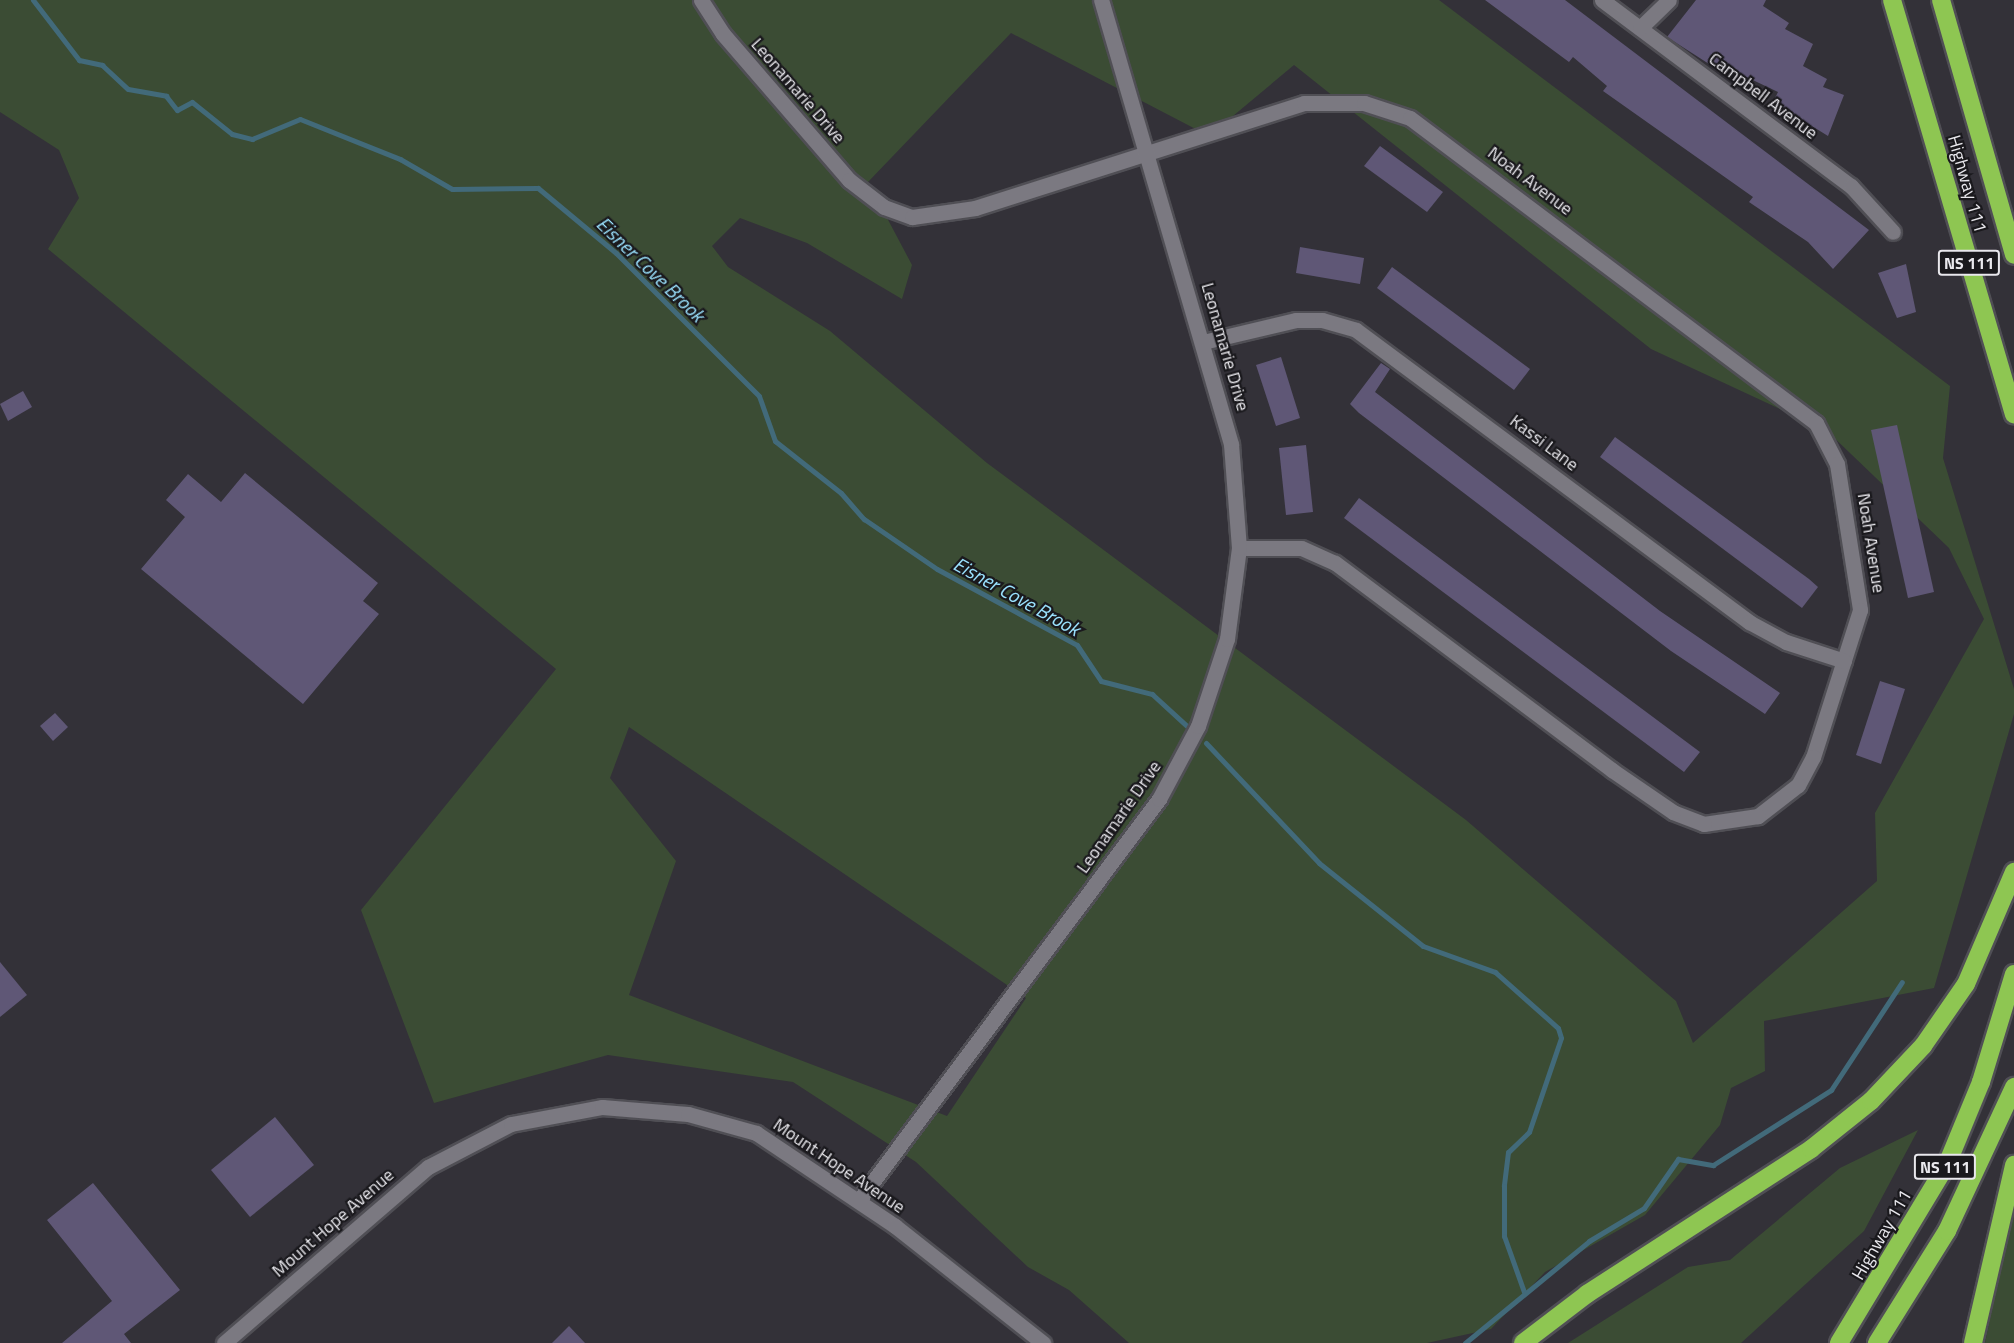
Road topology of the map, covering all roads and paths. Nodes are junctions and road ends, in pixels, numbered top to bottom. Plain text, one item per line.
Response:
1 (702, 0) edge
2 (1101, 0) edge
3 (1602, 0) edge
4 (1669, 0) edge
5 (1885, 0) edge
6 (1892, 0) edge
7 (1941, 0) edge
8 (1640, 28) junction
9 (1924, 112) junction
10 (1148, 149) junction
11 (1893, 232) dead end
12 (2014, 255) edge
13 (1203, 342) junction
14 (2014, 414) edge
15 (1239, 548) junction
16 (1844, 661) junction
17 (2014, 872) edge
18 (2014, 974) edge
19 (2014, 1087) edge
20 (2014, 1166) edge
21 (859, 1200) junction
22 (225, 1343) edge
23 (1043, 1343) edge
24 (1523, 1343) edge
25 (1839, 1343) edge
26 (1877, 1343) edge
27 (1973, 1343) edge

1 - 10 street, Leonamarie Drive
2 - 10 street, Leonamarie Drive
3 - 8 street, Campbell Avenue
4 - 8 street
5 - 9 highway
6 - 9 highway, Highway 111 / NS 111
7 - 12 highway, Highway 111 / NS 111
8 - 11 street, Campbell Avenue
9 - 14 highway, Highway 111 / NS 111
10 - 13 street, Leonamarie Drive
10 - 16 street, Noah Avenue
13 - 15 street, Leonamarie Drive
13 - 16 street, Kassi Lane
15 - 16 street, Noah Avenue
15 - 21 street, Leonamarie Drive
17 - 24 highway
18 - 25 highway, Highway 111 / NS 111
19 - 26 highway, NS 111
20 - 27 highway
21 - 22 street, Mount Hope Avenue
21 - 23 street, Mount Hope Avenue

